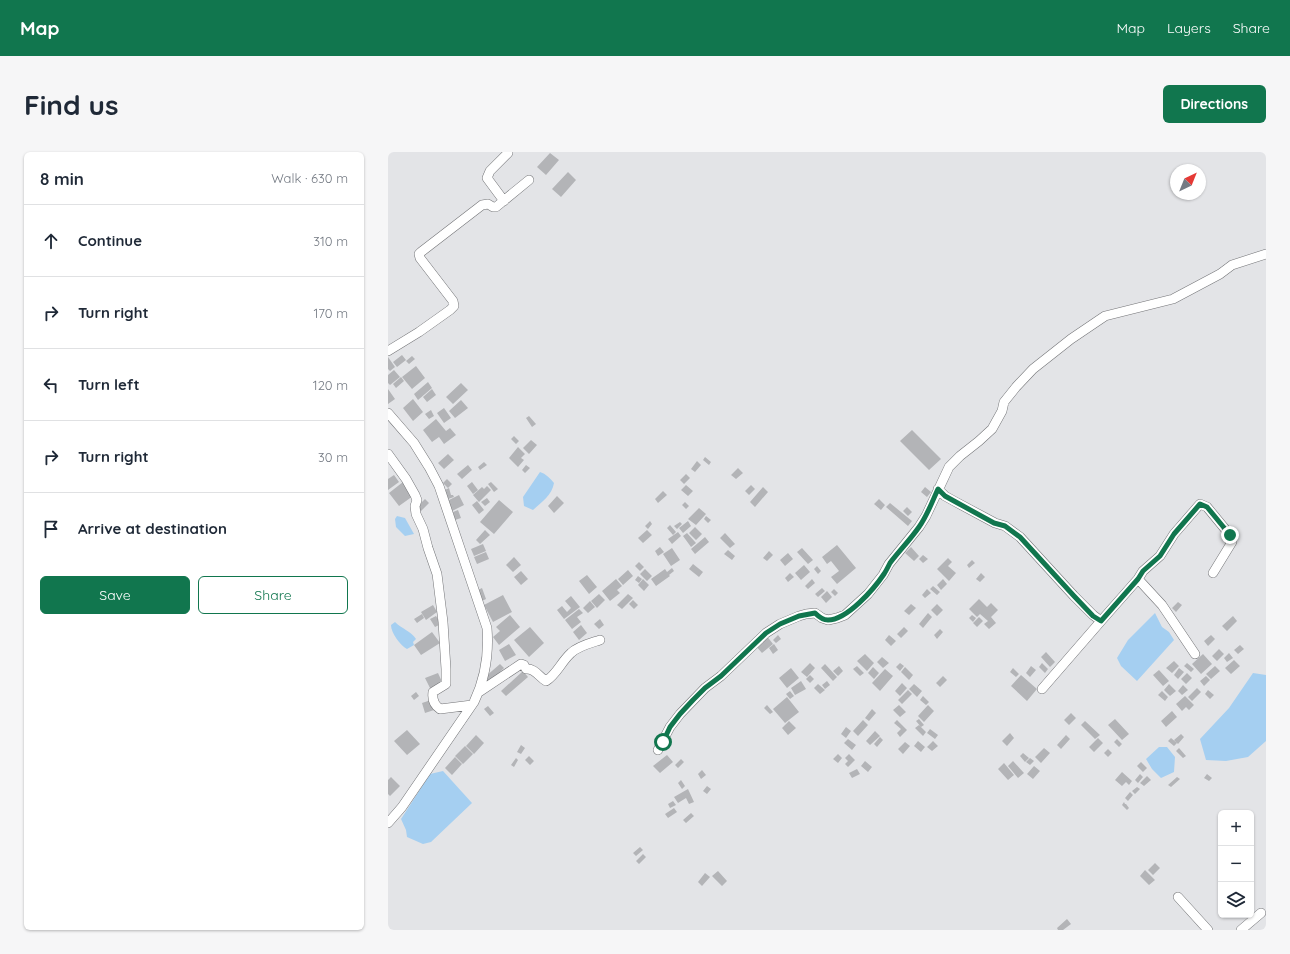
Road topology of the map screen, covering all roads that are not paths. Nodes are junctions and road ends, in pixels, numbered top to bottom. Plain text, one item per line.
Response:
1 (508, 153) dead end
2 (529, 180) dead end
3 (504, 201) junction
4 (1266, 254) edge
5 (388, 351) edge
6 (388, 413) edge
7 (388, 454) edge
8 (938, 489) junction
9 (1213, 573) dead end
10 (1138, 579) junction
11 (1101, 621) junction
12 (600, 640) dead end
13 (1195, 654) dead end
14 (1042, 689) dead end
15 (479, 692) junction
16 (472, 705) junction
17 (658, 750) dead end
18 (388, 823) edge
19 (1178, 897) dead end
20 (1261, 914) dead end
21 (1208, 930) edge
22 (1241, 930) edge

1 - 3 street
2 - 3 street
3 - 5 street
4 - 8 street
6 - 15 street
7 - 16 street
8 - 11 street
8 - 17 street
9 - 10 street
10 - 11 street
10 - 13 street
11 - 14 street
12 - 15 street
15 - 16 street
16 - 18 street
19 - 21 street
20 - 22 street

